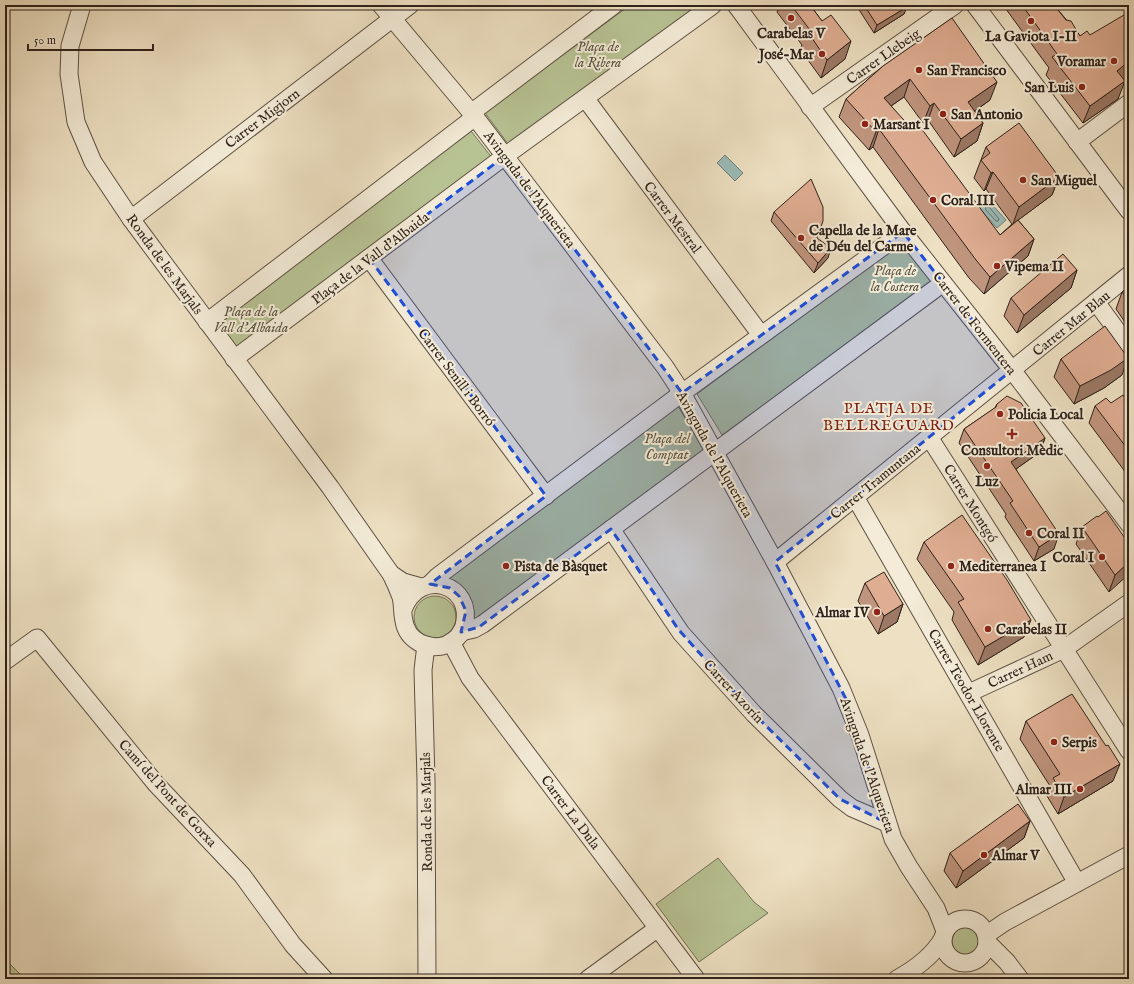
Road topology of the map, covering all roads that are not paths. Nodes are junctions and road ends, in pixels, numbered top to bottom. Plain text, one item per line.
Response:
1 (82, 5) edge
2 (381, 5) edge
3 (410, 5) edge
4 (614, 5) edge
5 (713, 5) edge
6 (736, 5) edge
7 (955, 5) edge
8 (975, 5) edge
9 (393, 18) junction
10 (585, 98) junction
11 (1129, 103) edge
12 (810, 107) junction
13 (473, 115) junction
14 (1077, 142) junction
15 (505, 156) junction
16 (1129, 211) edge
17 (131, 219) junction
18 (903, 232) junction
19 (369, 258) junction
20 (1129, 275) edge
21 (943, 283) junction
22 (1096, 302) junction
23 (207, 322) junction
24 (761, 335) junction
25 (1129, 347) edge
26 (234, 358) junction
27 (1012, 370) junction
28 (682, 393) junction
29 (929, 437) junction
30 (716, 453) junction
31 (546, 496) junction
32 (855, 497) junction
33 (1129, 524) edge
34 (611, 529) junction
35 (775, 562) junction
36 (391, 574) junction
37 (426, 586) junction
38 (1129, 603) edge
39 (403, 610) junction
40 (456, 637) junction
41 (426, 646) junction
42 (1064, 648) junction
43 (5, 661) edge
44 (969, 693) junction
45 (1129, 751) edge
46 (887, 823) junction
47 (1129, 855) edge
48 (1077, 883) junction
49 (927, 892) junction
50 (658, 928) junction
51 (978, 929) junction
52 (944, 935) junction
53 (977, 959) junction
54 (957, 961) junction
55 (903, 976) edge
56 (1020, 978) edge
57 (324, 979) edge
58 (427, 979) edge
59 (588, 979) edge
60 (696, 979) edge

1 - 17 street, Ronda de les Marjals
2 - 9 street, Avinguda de l’Alquerieta
3 - 9 street, Carrer Migjorn
4 - 13 street
5 - 10 street
6 - 12 street, Carrer de Formentera
7 - 12 street, Carrer Llebeig
8 - 14 street
9 - 13 street, Avinguda de l’Alquerieta
9 - 17 street, Carrer Migjorn
10 - 15 street
10 - 24 street, Carrer Mestral
11 - 14 street
12 - 18 street, Carrer de Formentera
13 - 15 street, Avinguda de l’Alquerieta
13 - 23 street
14 - 16 street
15 - 19 street, Plaça de la Vall d’Albaida
15 - 28 street, Avinguda de l’Alquerieta
17 - 23 street, Ronda de les Marjals
18 - 21 street, Carrer de Formentera
18 - 24 street
19 - 26 street, Plaça de la Vall d’Albaida
19 - 31 street, Carrer Senill i Borró
20 - 22 street, Carrer Mar Blau
21 - 27 street, Carrer de Formentera
21 - 30 street
22 - 25 street
22 - 27 street, Carrer Mar Blau
23 - 26 street, Ronda de les Marjals
24 - 28 street
26 - 36 street, Ronda de les Marjals
27 - 29 street, Carrer Tramuntana
27 - 33 street, Carrer de Formentera
28 - 30 street, Avinguda de l’Alquerieta
28 - 31 street
29 - 32 street, Carrer Tramuntana
29 - 42 street, Carrer Montgó
30 - 34 street
30 - 35 street, Avinguda de l’Alquerieta
31 - 37 street
32 - 35 street, Carrer Tramuntana
32 - 44 street, Carrer Teodor Llorente
34 - 40 street
34 - 46 street, Carrer Azorín
35 - 46 street, Avinguda de l’Alquerieta
36 - 37 street
36 - 39 street
37 - 39 street
37 - 40 street
38 - 42 street, Carrer Ham
39 - 41 street
40 - 41 street
40 - 50 street, Carrer La Dula
41 - 58 street, Ronda de les Marjals
42 - 44 street, Carrer Ham
42 - 45 street, Carrer Montgó
43 - 57 street, Camí del Pont de Gorxa
44 - 48 street, Carrer Teodor Llorente
46 - 49 street, Avinguda de l’Alquerieta
47 - 48 street
48 - 51 street
49 - 51 street
49 - 52 street
50 - 59 street
50 - 60 street, Carrer La Dula
51 - 52 street
51 - 53 street
51 - 56 street
52 - 54 street
52 - 55 street
53 - 54 street
53 - 56 street
54 - 55 street

